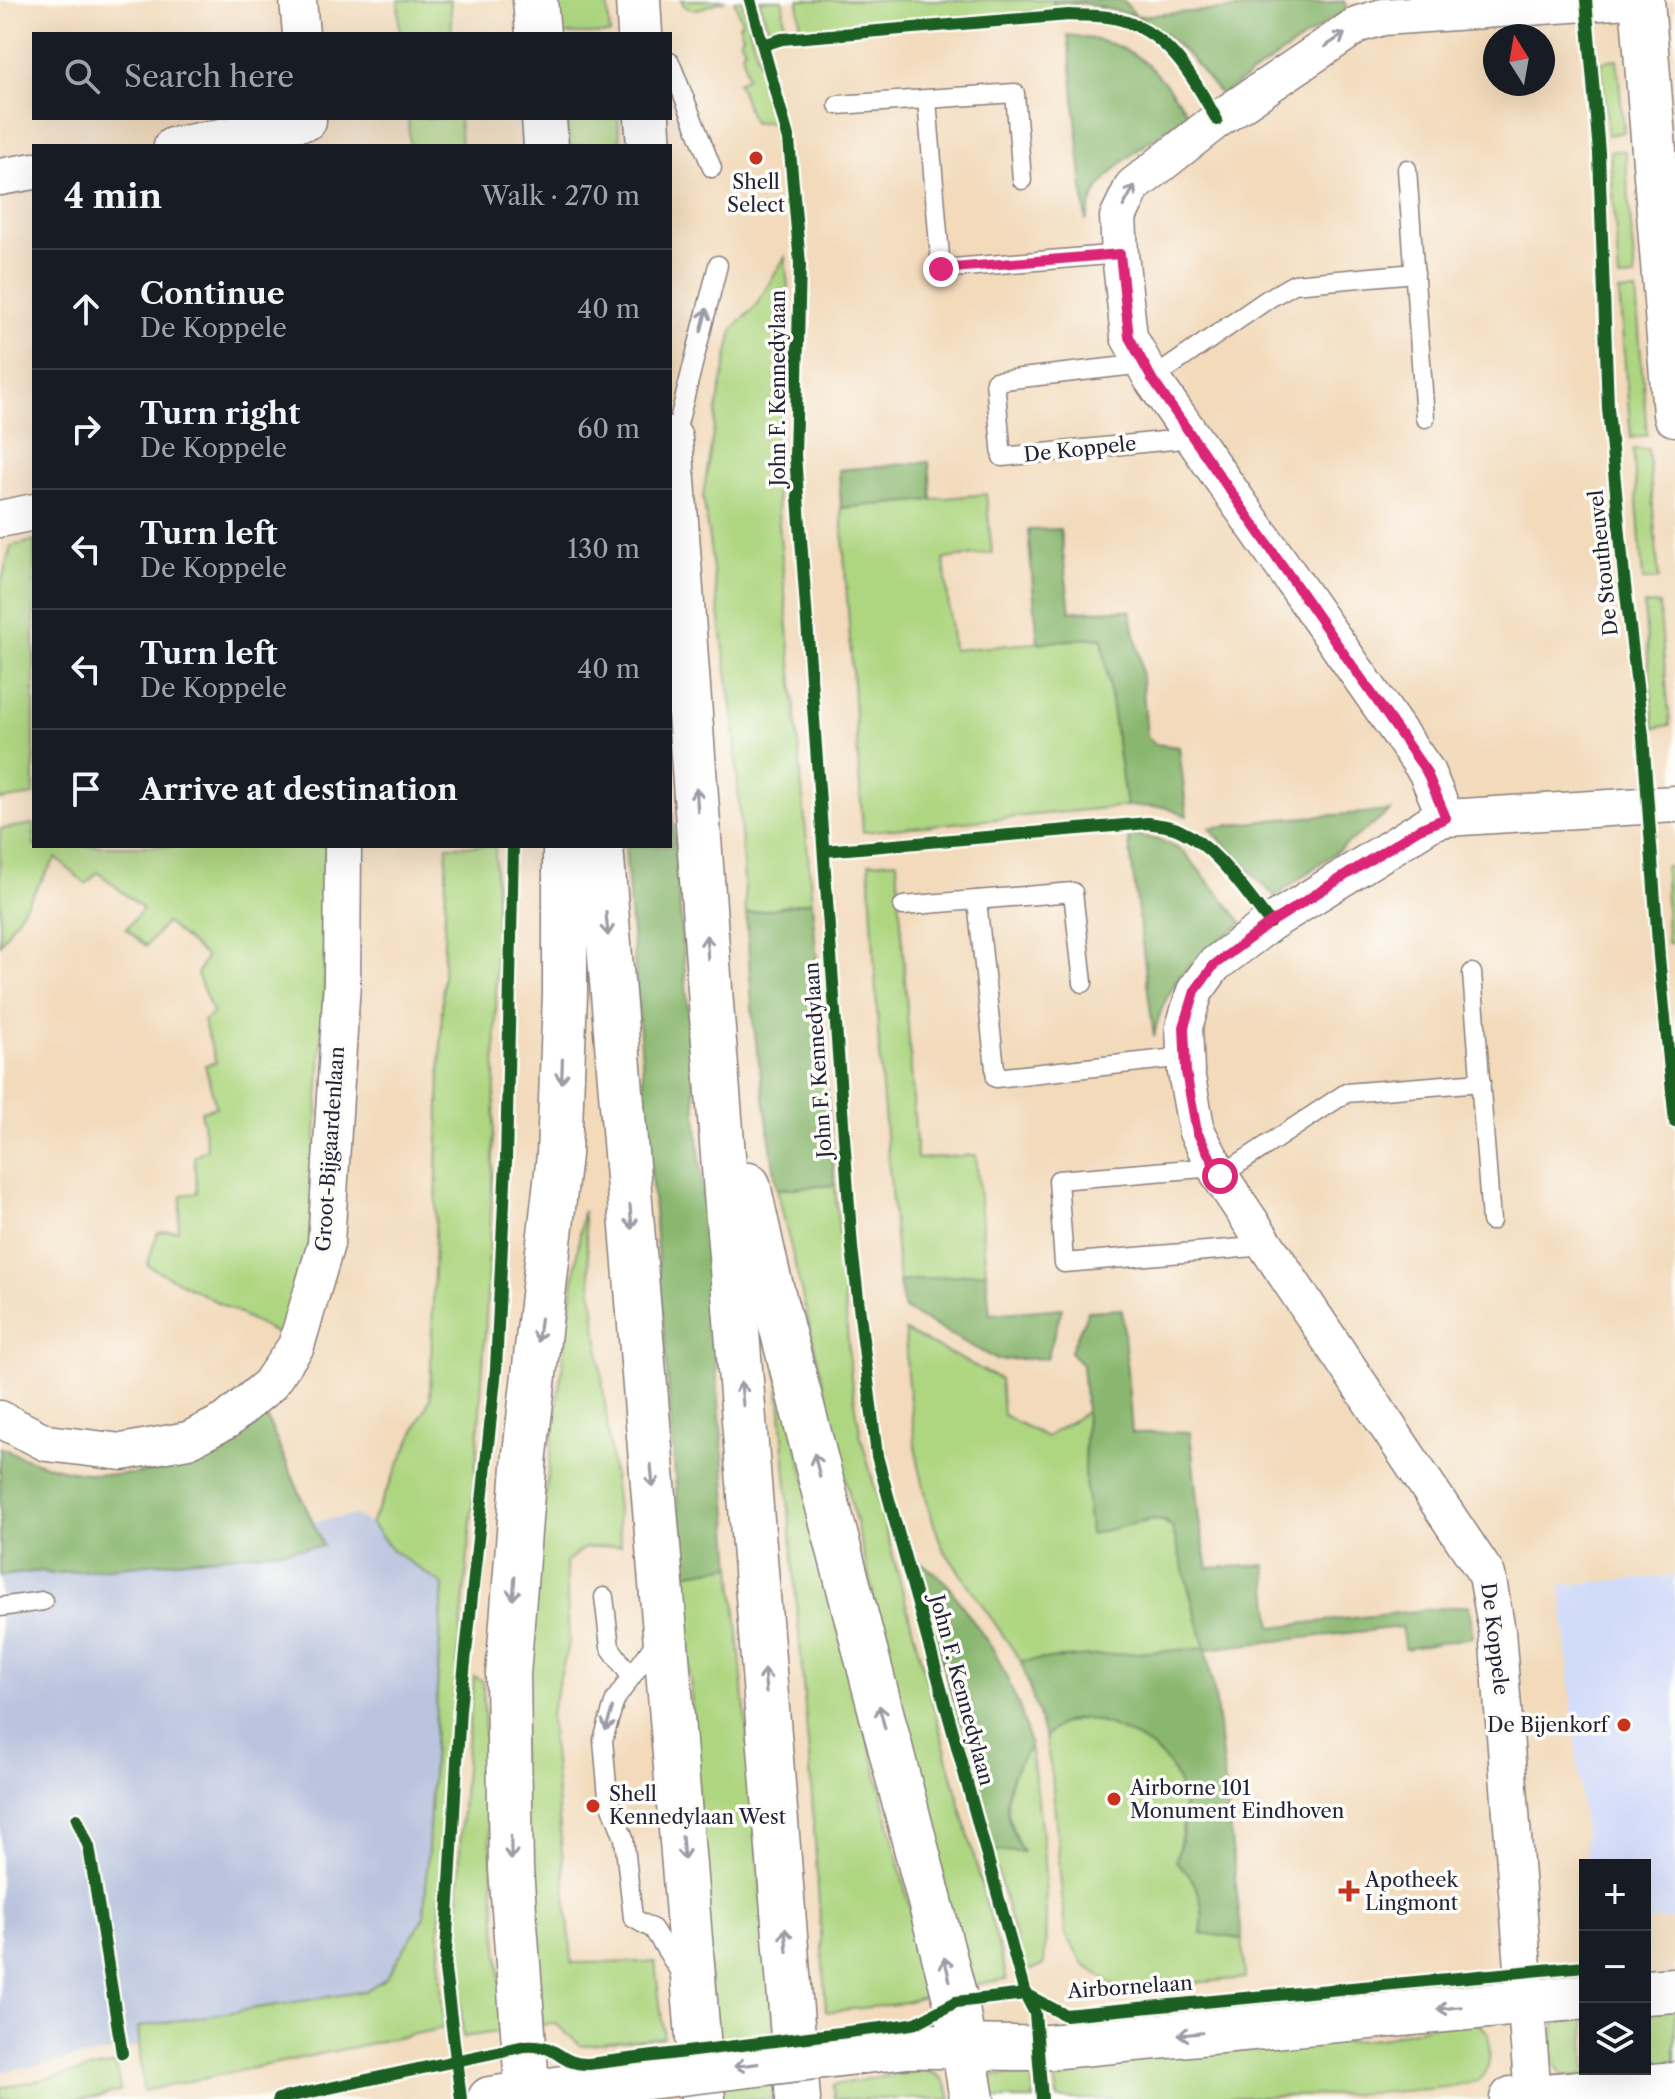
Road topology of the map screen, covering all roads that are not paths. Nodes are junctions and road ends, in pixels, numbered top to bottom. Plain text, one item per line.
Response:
1 (298, 0) edge
2 (535, 0) edge
3 (638, 0) edge
4 (645, 0) edge
5 (1628, 0) edge
6 (1642, 0) edge
7 (1380, 8) edge
8 (301, 32) edge
9 (538, 32) edge
10 (640, 32) edge
11 (658, 32) edge
12 (672, 67) edge
13 (927, 100) junction
14 (838, 105) dead end
15 (544, 120) edge
16 (647, 120) edge
17 (309, 128) edge
18 (187, 144) edge
19 (546, 144) edge
20 (649, 144) edge
21 (712, 168) dead end
22 (1407, 169) dead end
23 (32, 171) edge
24 (0, 177) edge
25 (1022, 180) dead end
26 (1120, 254) junction
27 (718, 265) dead end
28 (1415, 273) junction
29 (1148, 371) junction
30 (1675, 414) edge
31 (1425, 418) dead end
32 (1193, 438) junction
33 (672, 446) edge
34 (672, 464) edge
35 (32, 512) edge
36 (0, 519) edge
37 (1675, 804) edge
38 (1446, 818) junction
39 (343, 848) edge
40 (565, 848) edge
41 (601, 848) edge
42 (977, 900) junction
43 (903, 906) dead end
44 (1472, 973) dead end
45 (1083, 983) dead end
46 (712, 1017) junction
47 (1185, 1057) junction
48 (1481, 1082) junction
49 (1218, 1172) junction
50 (1491, 1221) dead end
51 (1266, 1246) junction
52 (0, 1419) edge
53 (604, 1597) dead end
54 (43, 1601) dead end
55 (0, 1607) edge
56 (665, 1630) junction
57 (631, 1677) junction
58 (1675, 1990) edge
59 (1651, 1992) edge
60 (1579, 1997) edge
61 (1527, 2001) junction
62 (696, 2005) junction
63 (965, 2045) junction
64 (1675, 2084) edge
65 (515, 2096) edge
66 (1523, 2098) edge
67 (703, 2099) edge
68 (798, 2099) edge
69 (972, 2099) edge

1 - 8 street
2 - 9 main road
3 - 10 main road
4 - 11 lane
5 - 7 street
6 - 30 main road
26 -> 7 street
12 - 21 lane
13 - 14 lane
13 - 25 lane
13 - 26 lane
15 - 19 main road
16 - 20 main road
17 - 18 street
22 - 28 lane
23 - 24 street
26 - 29 street
33 -> 27 lane
28 - 29 lane, De Koppele
28 - 31 lane
29 - 32 street
29 - 32 lane, De Koppele
32 - 38 street
46 -> 34 main road
35 - 36 street
37 - 38 street, De Koppele
38 - 47 street, De Koppele
39 - 52 street, Groot-Bijgaardenlaan
40 -> 65 main road
41 -> 56 main road
42 - 43 lane
42 - 45 lane
42 - 47 lane
44 - 48 lane
63 -> 46 main road
68 -> 46 main road
47 - 49 street, De Koppele
48 - 49 lane
48 - 50 lane
49 - 51 street, De Koppele
49 - 51 lane
51 - 61 street, De Koppele
53 - 57 lane
54 - 55 lane
56 - 57 lane
56 -> 62 main road
57 -> 62 lane
58 - 59 main road
60 - 61 main road
61 -> 63 main road
61 - 66 street, De Koppele
62 - 67 main road
63 -> 65 main road, bridge
63 - 69 main road
64 - 66 main road

